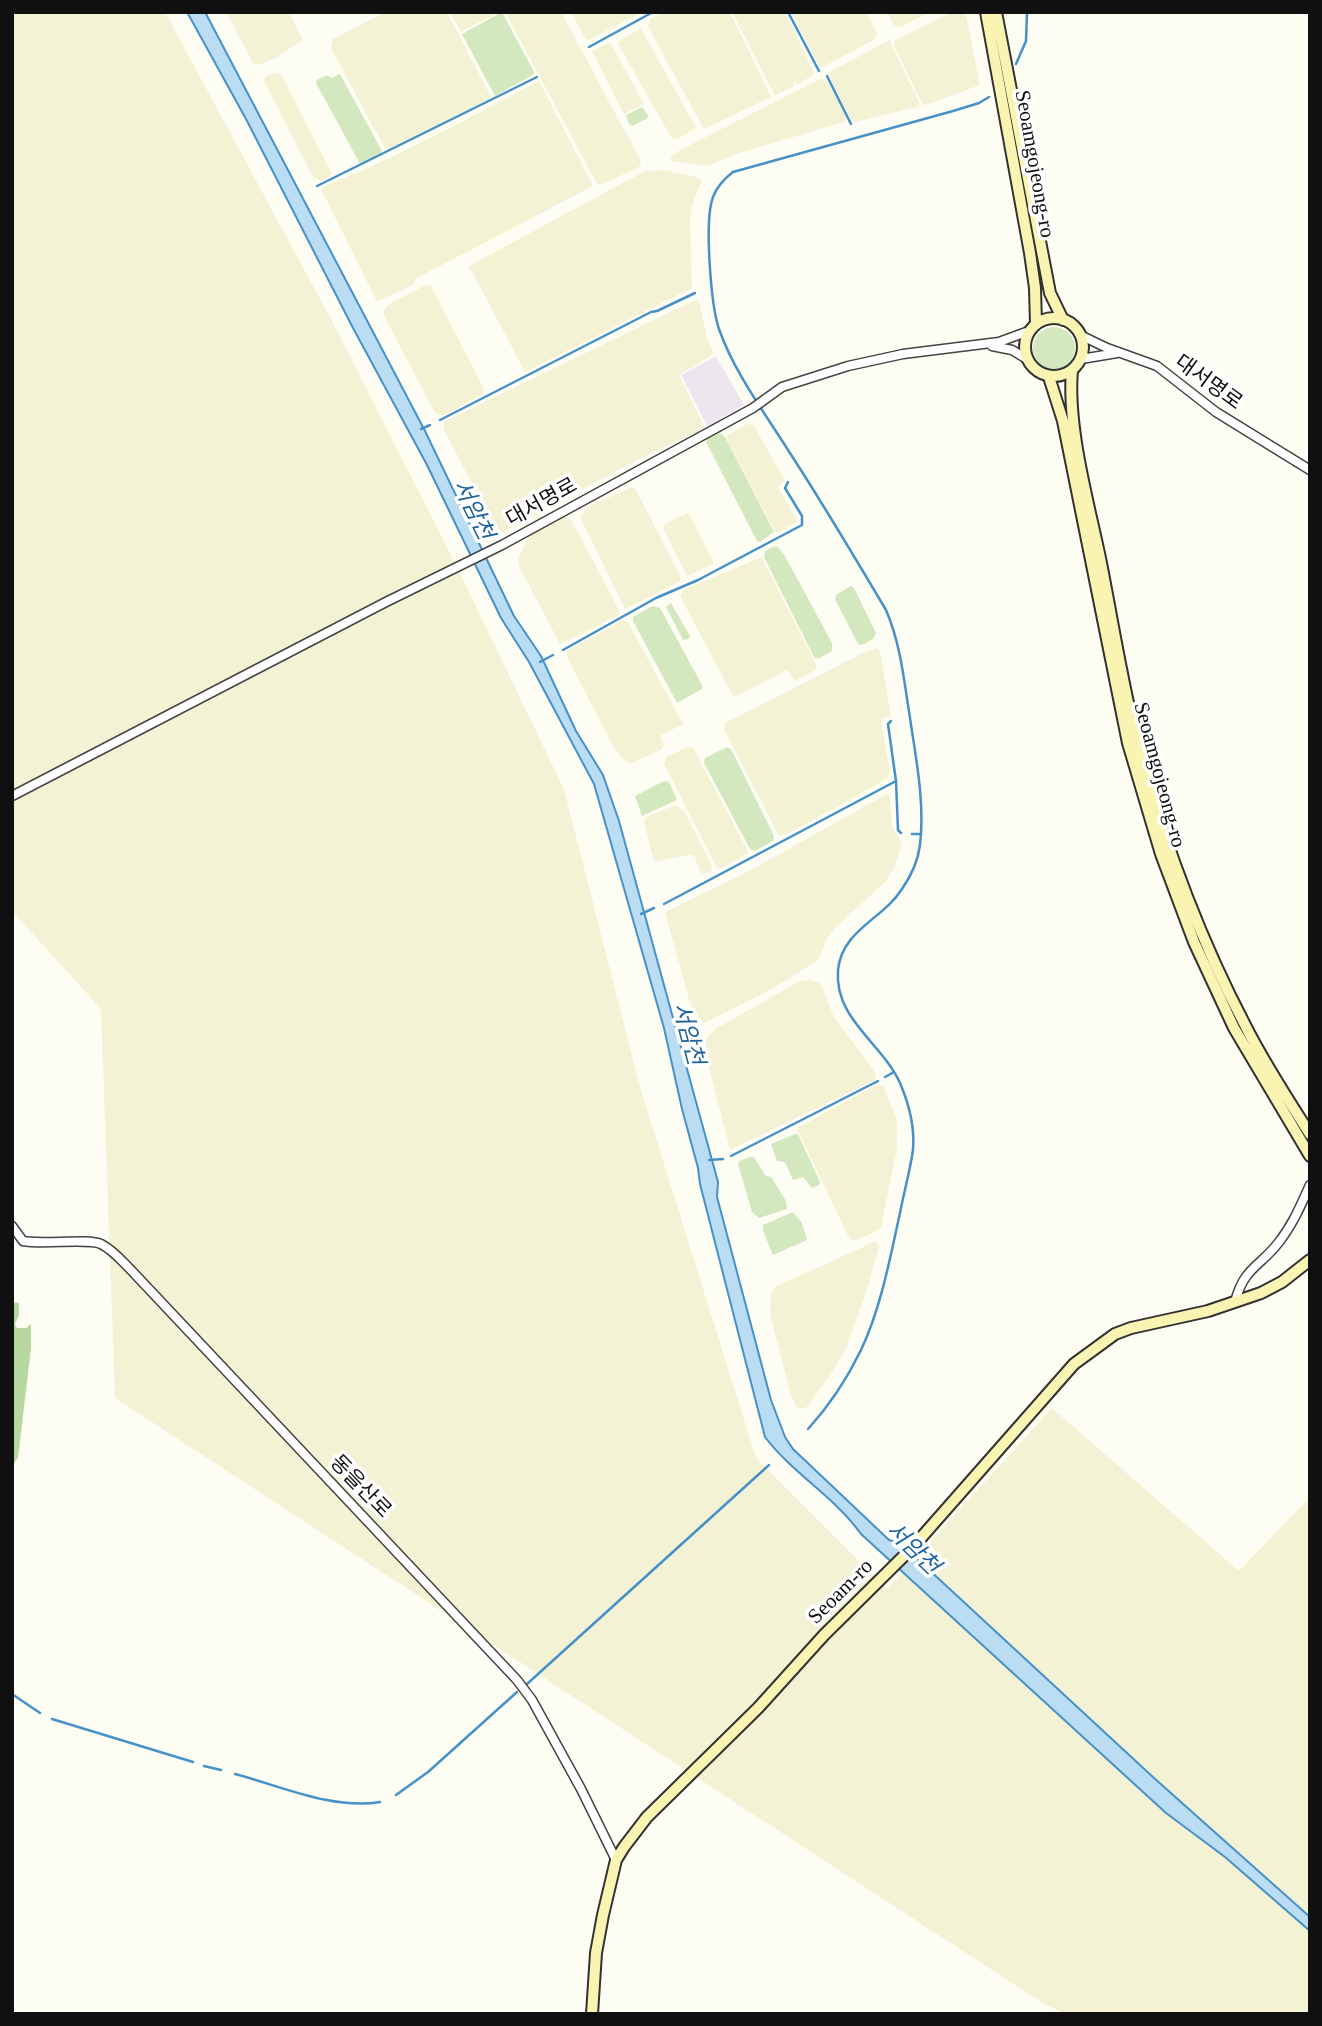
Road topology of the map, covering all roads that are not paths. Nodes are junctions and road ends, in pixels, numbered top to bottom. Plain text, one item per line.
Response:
1 (986, 12) edge
2 (996, 12) edge
3 (1063, 320) junction
4 (1032, 328) junction
5 (1080, 335) junction
6 (982, 344) junction
7 (1120, 353) junction
8 (1027, 359) junction
9 (1081, 359) junction
10 (1072, 370) junction
11 (1049, 377) junction
12 (1310, 470) edge
13 (12, 796) edge
14 (1310, 1134) edge
15 (1310, 1156) edge
16 (1310, 1185) edge
17 (12, 1226) edge
18 (1310, 1259) edge
19 (1310, 1269) edge
20 (1282, 1282) junction
21 (1236, 1303) junction
22 (615, 1860) junction
23 (592, 2014) edge

1 - 4 main road, Seoamgojeong-ro
2 - 3 main road, Seoamgojeong-ro
3 - 4 main road
3 - 5 main road
4 - 6 street, 대서명로
4 - 8 main road
5 - 7 street, 대서명로
5 - 9 main road
6 - 8 street
6 - 13 street, 대서명로
7 - 9 street
7 - 12 street, 대서명로
8 - 11 main road
9 - 10 main road
10 - 11 main road
10 - 14 main road, Seoamgojeong-ro
11 - 15 main road, Seoamgojeong-ro
16 - 21 street
17 - 22 street, 동을산로
18 - 20 main road, Seoam-ro
19 - 20 main road
20 - 21 main road, Seoam-ro
21 - 22 main road, Seoam-ro
22 - 23 main road, Seoam-ro

